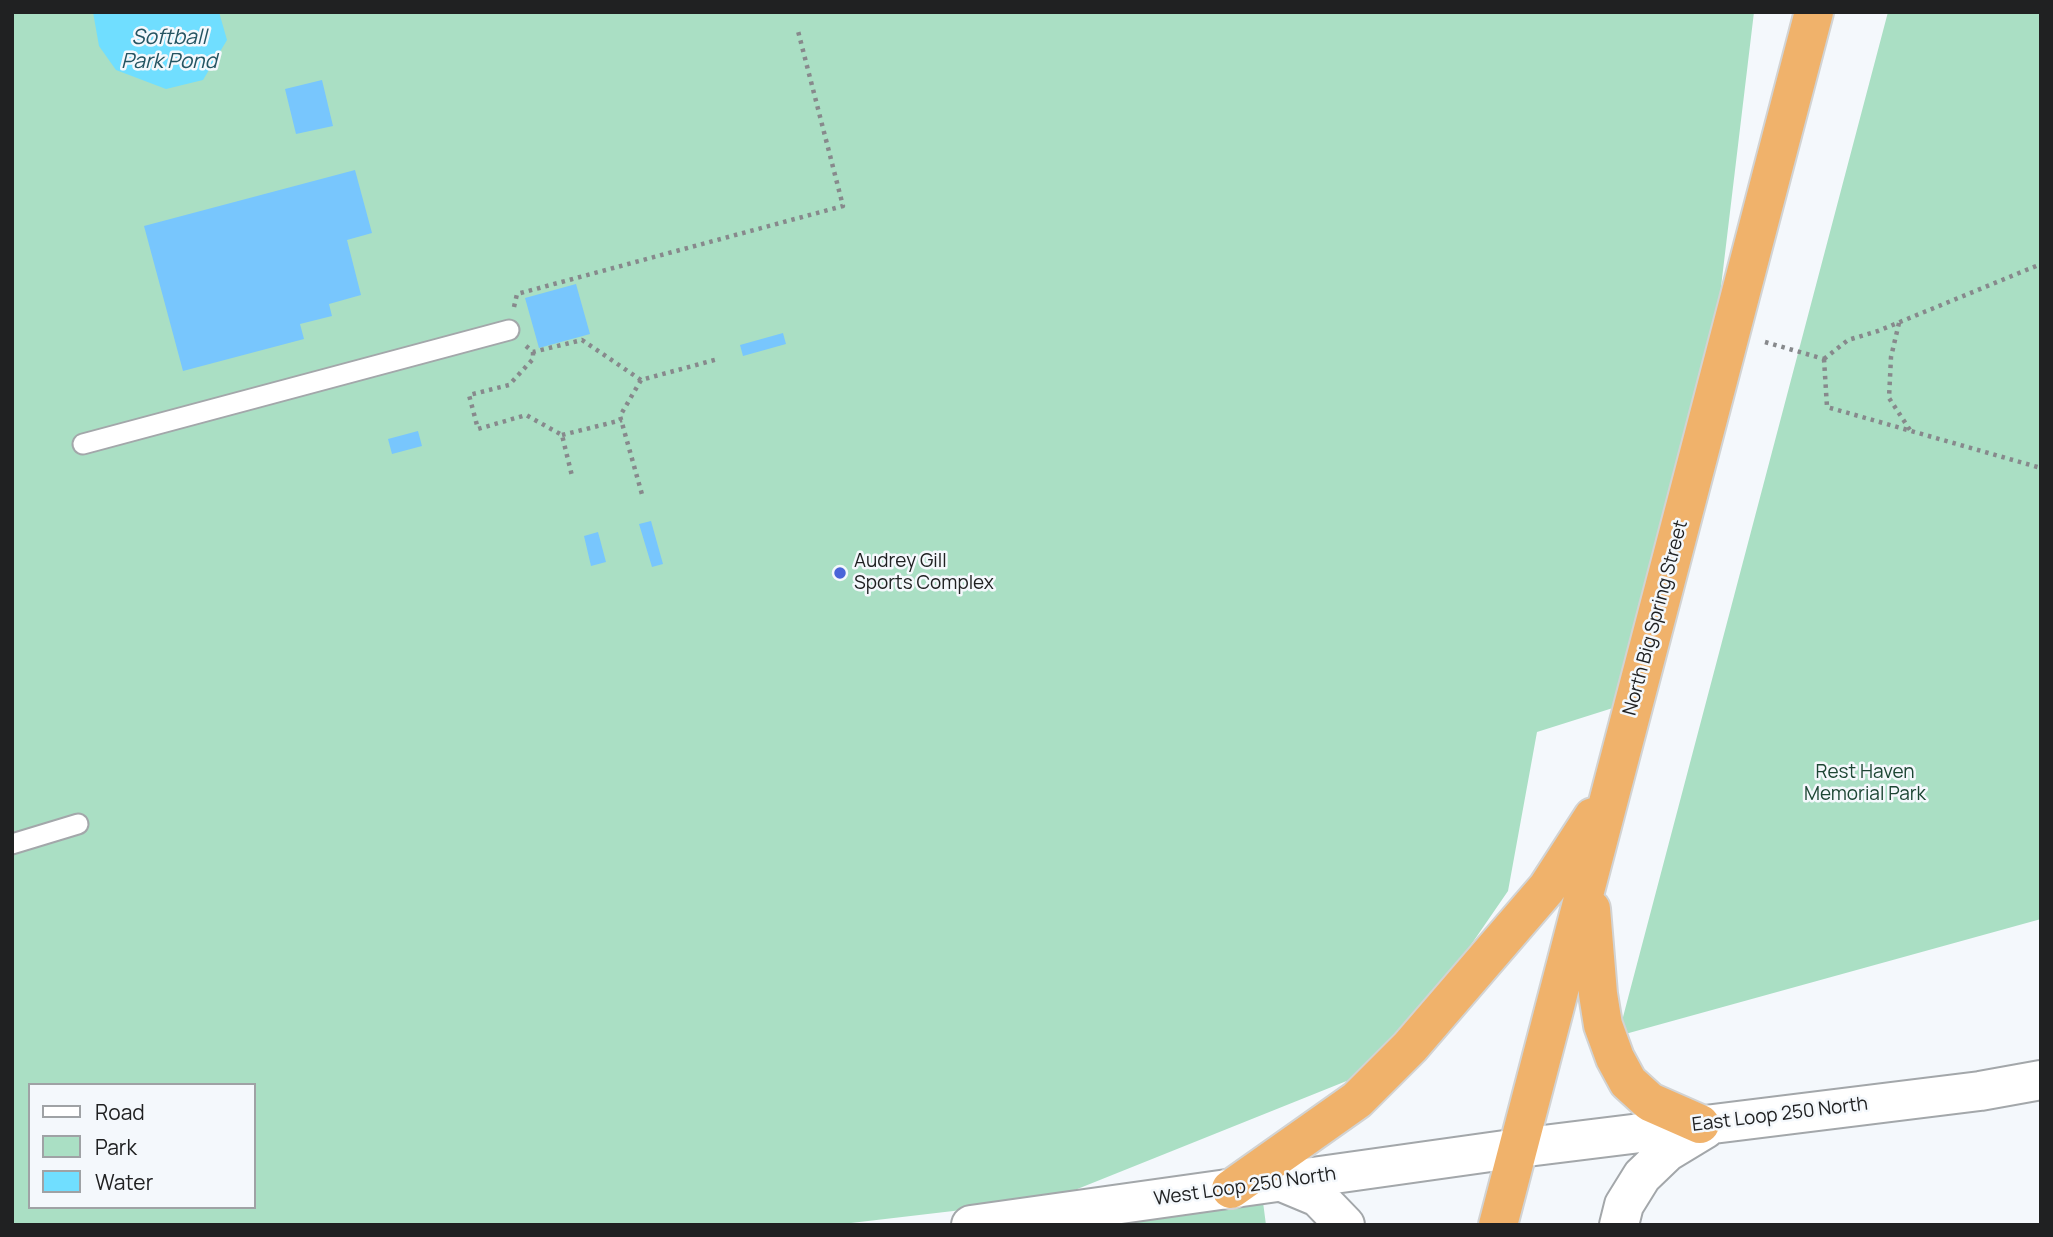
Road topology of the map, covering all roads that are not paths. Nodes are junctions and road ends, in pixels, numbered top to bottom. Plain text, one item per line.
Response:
1 (1814, 12) edge
2 (509, 330) road end
3 (83, 444) dead end
4 (1610, 792) junction
5 (78, 824) dead end
6 (12, 844) edge
7 (1590, 872) junction
8 (2041, 1080) edge
9 (1712, 1123) junction
10 (1519, 1148) junction
11 (1282, 1182) junction
12 (1231, 1189) junction
13 (971, 1225) edge
14 (1345, 1225) edge
15 (1497, 1225) edge
16 (1619, 1225) edge

1 - 4 highway, North Big Spring Street
2 - 3 lane
4 - 7 highway, North Big Spring Street
4 - 12 highway
5 - 6 lane
7 - 9 highway
7 - 10 highway, North Big Spring Street
8 - 9 main road, East Loop 250 North
9 - 10 main road, East Loop 250 North
9 - 16 main road
10 - 11 main road, West Loop 250 North
10 - 15 highway, North Big Spring Street
11 - 12 main road, West Loop 250 North
11 - 14 main road
12 - 13 main road, West Loop 250 North

